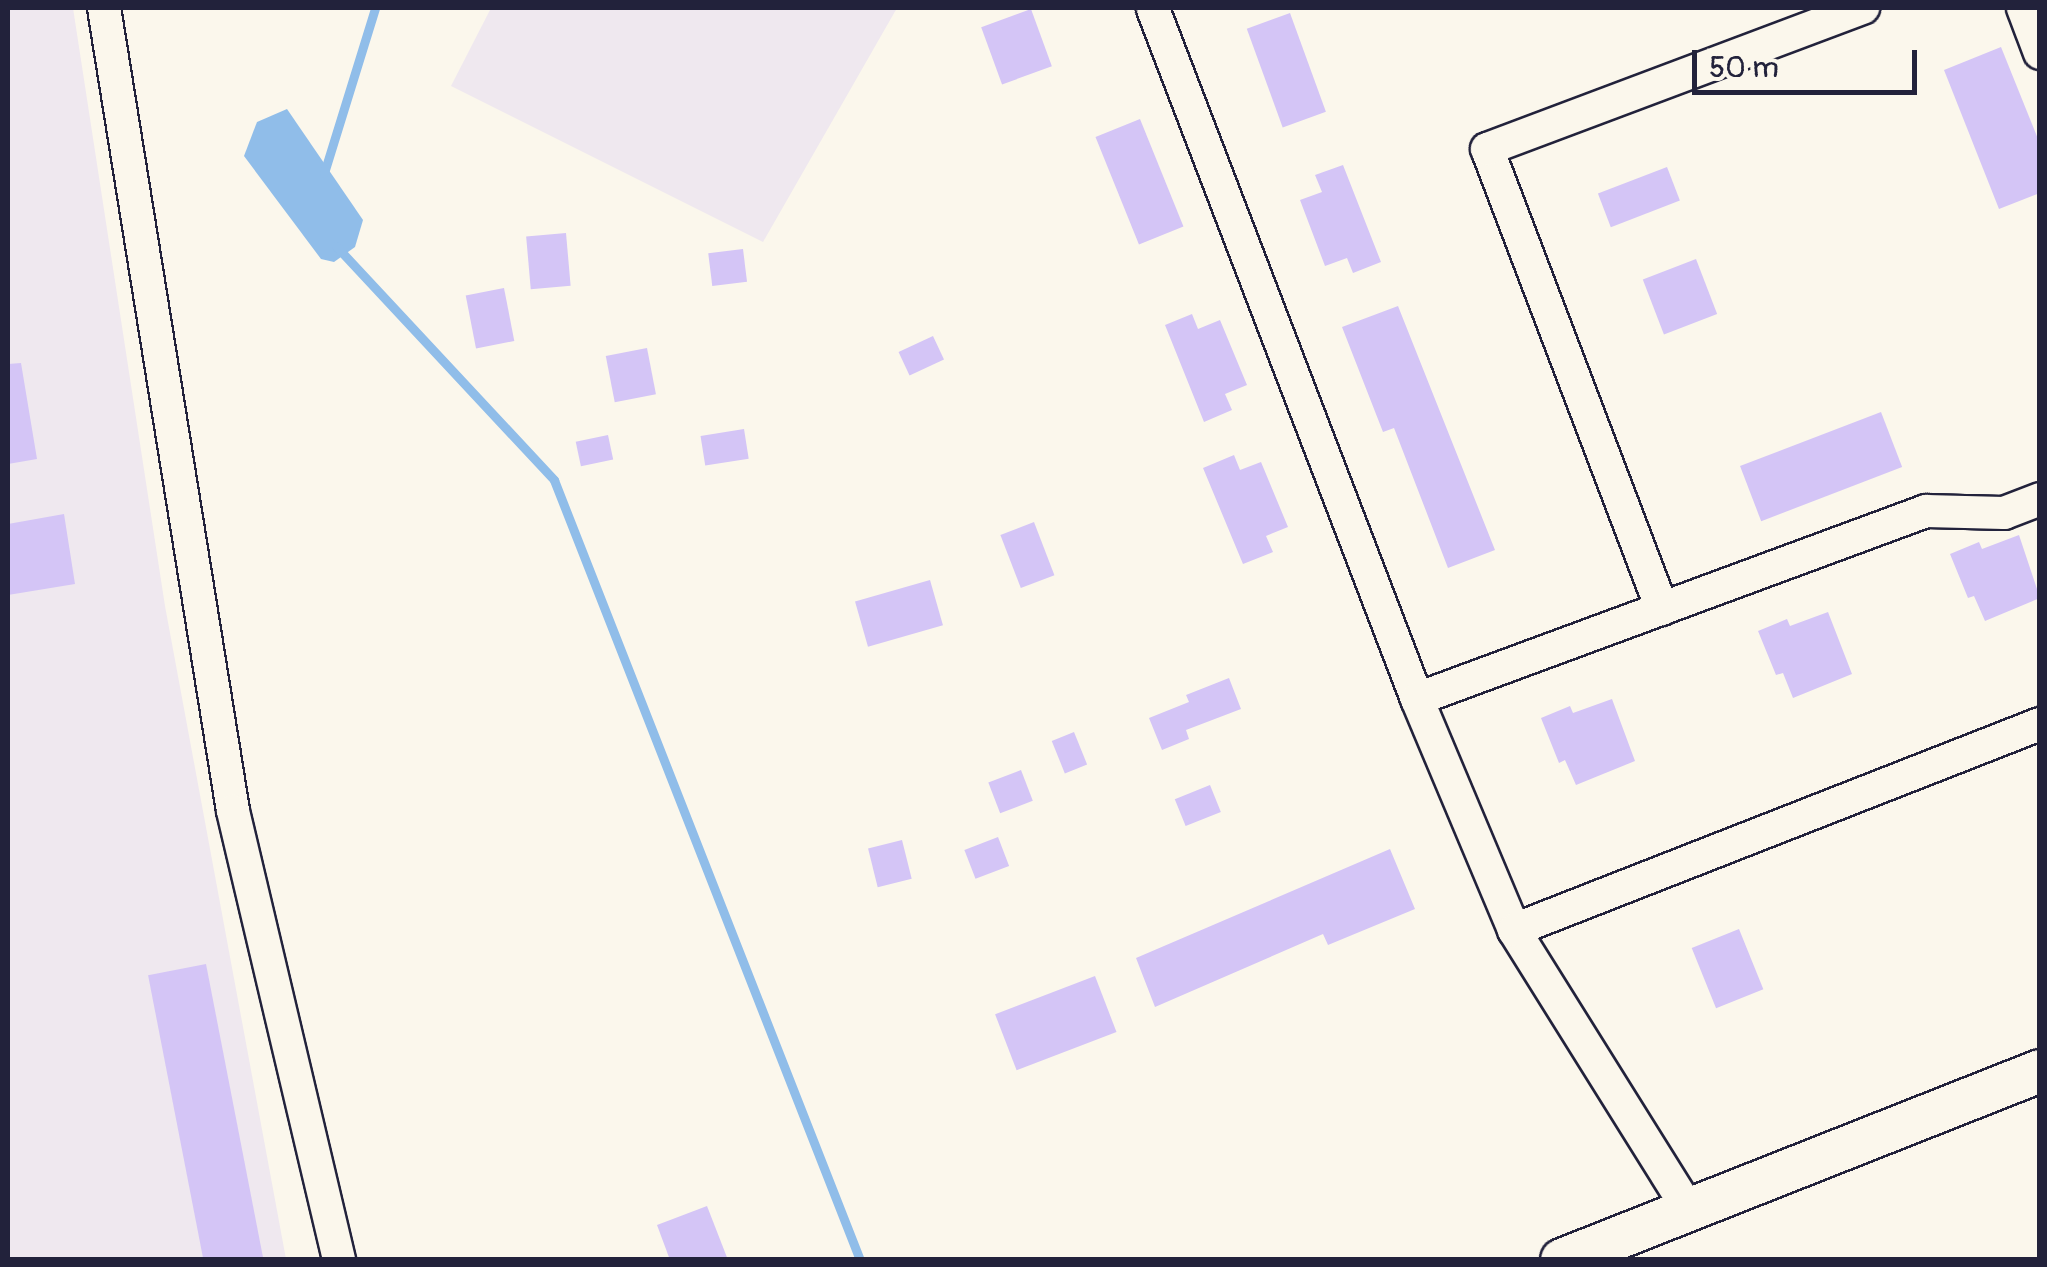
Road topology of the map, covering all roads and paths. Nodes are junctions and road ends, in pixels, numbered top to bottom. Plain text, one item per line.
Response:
1 (104, 8) edge
2 (1863, 8) edge
3 (2023, 8) edge
4 (1153, 9) edge
5 (2040, 53) edge
6 (2040, 498) edge
7 (1662, 609) junction
8 (1417, 700) junction
9 (2040, 724) edge
10 (1514, 930) junction
11 (2040, 1071) edge
12 (1689, 1210) junction
13 (339, 1260) edge
14 (1562, 1260) edge

1 - 13 street
2 - 7 street
3 - 5 street
4 - 8 street
6 - 7 street
7 - 8 street
8 - 10 street
9 - 10 street
10 - 12 street
11 - 12 main road
12 - 14 main road

